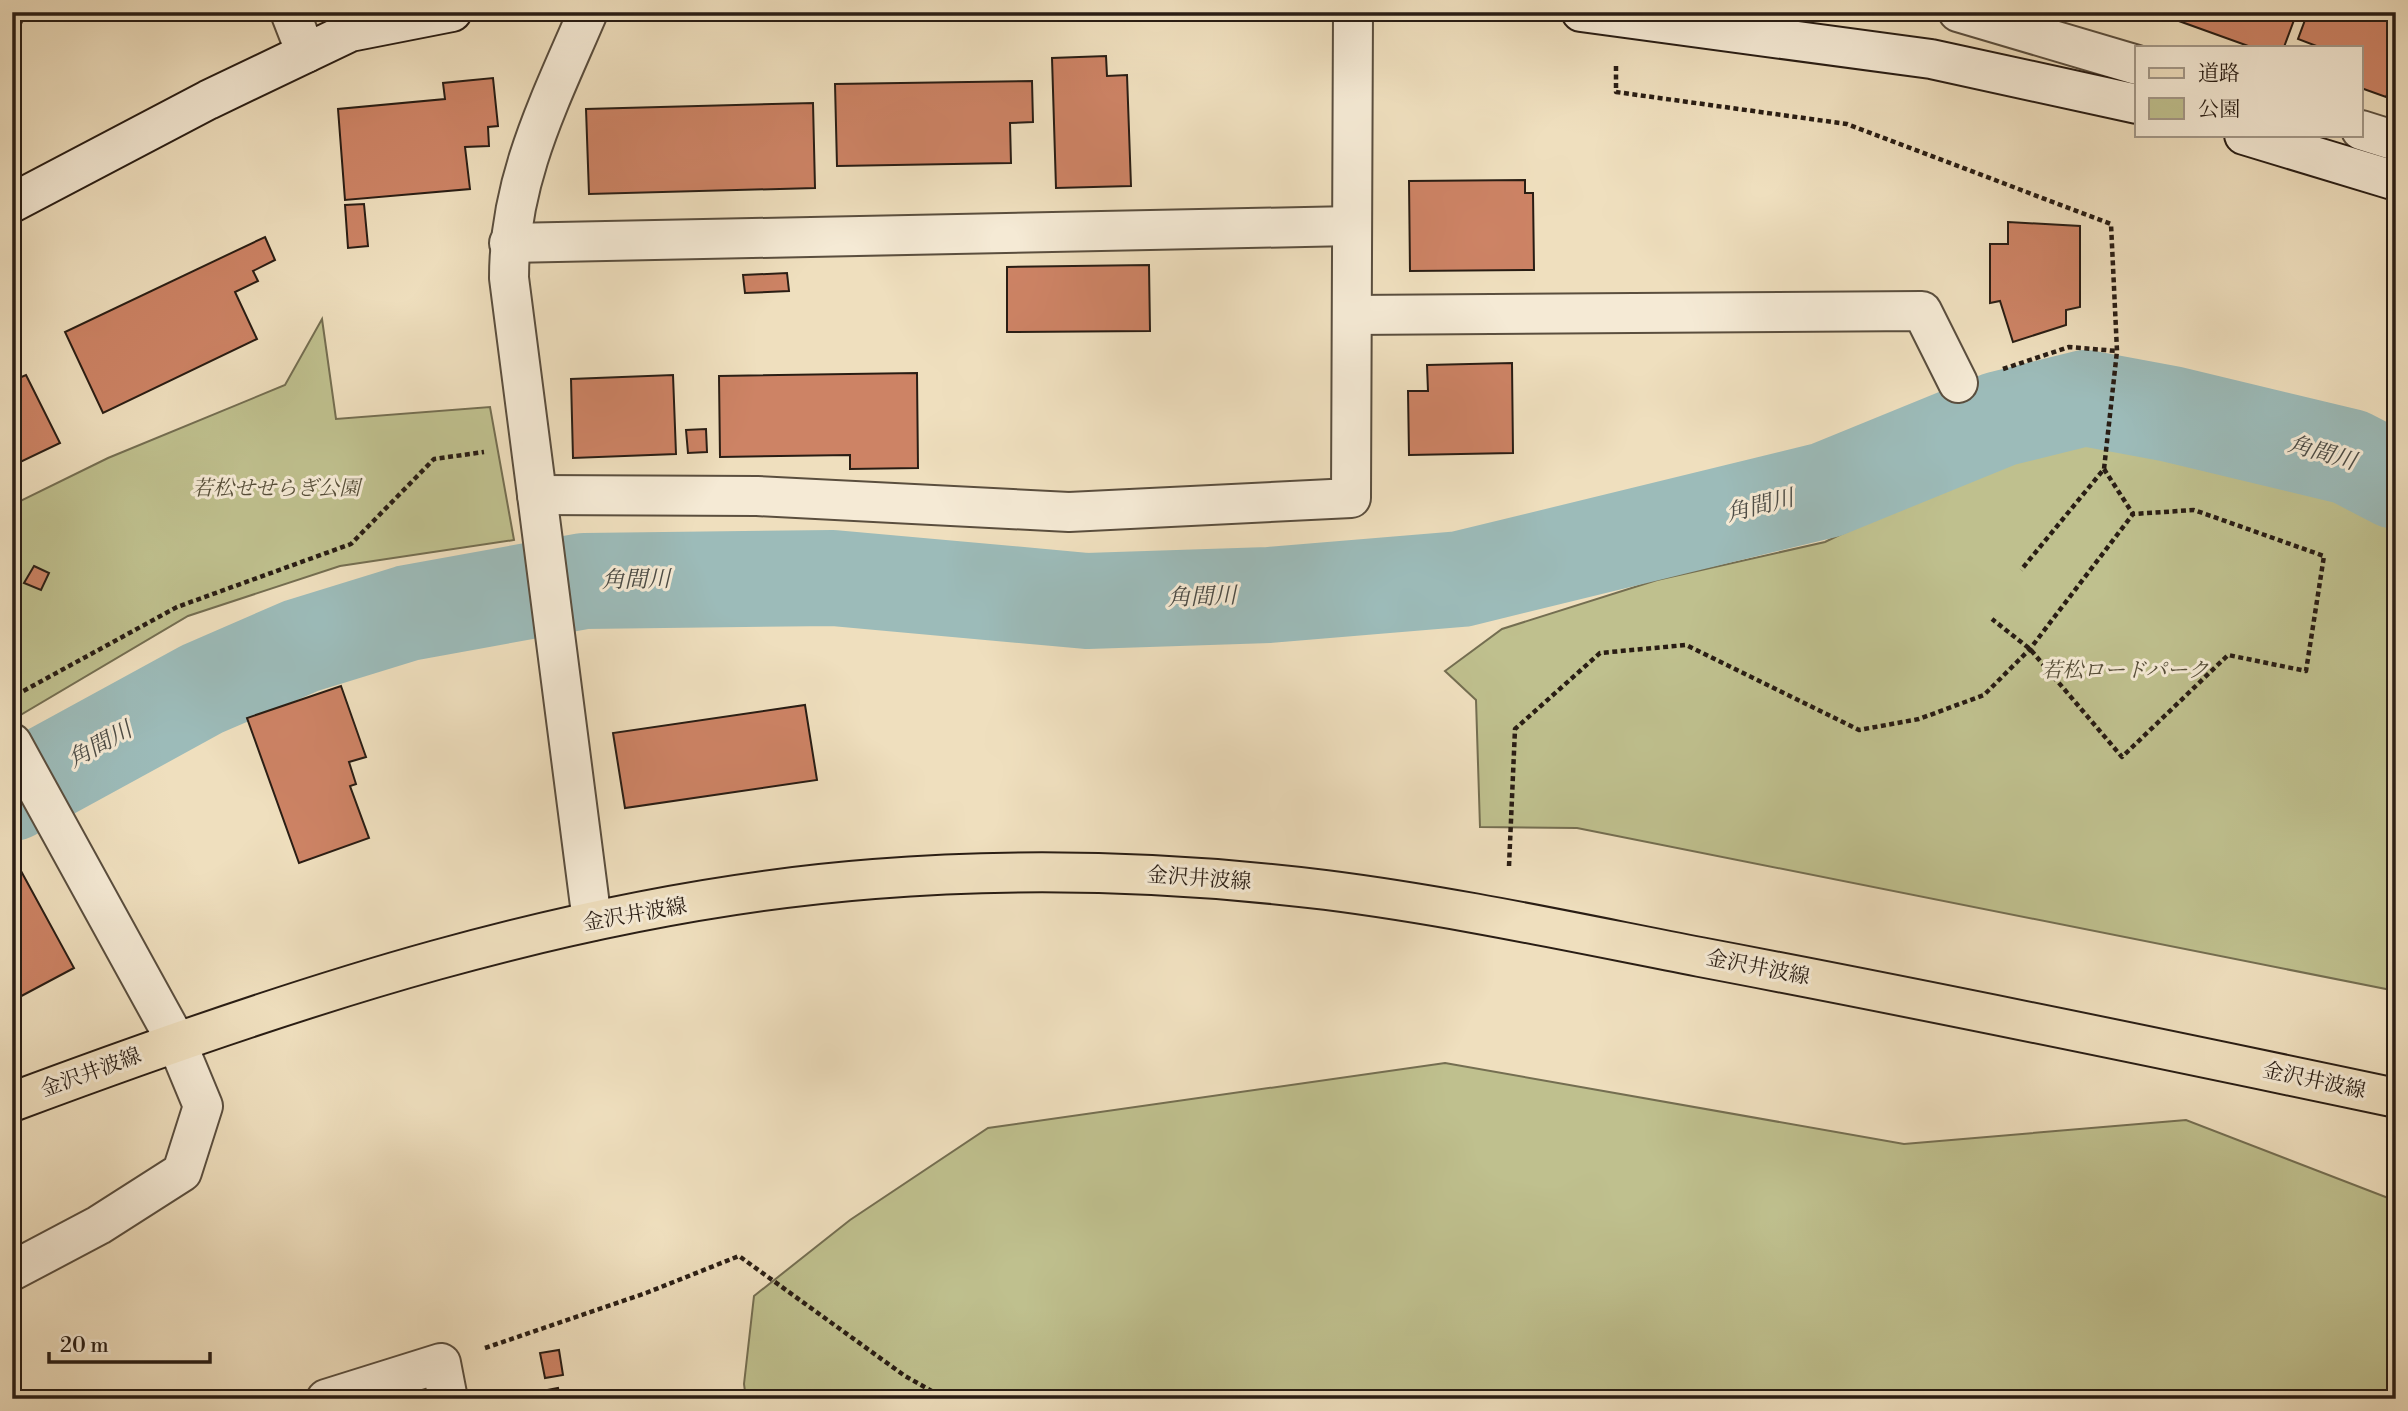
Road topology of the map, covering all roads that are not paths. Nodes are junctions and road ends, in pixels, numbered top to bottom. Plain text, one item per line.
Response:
1 (290, 12) edge
2 (452, 12) edge
3 (588, 12) edge
4 (1353, 12) edge
5 (1581, 12) edge
6 (1958, 12) edge
7 (306, 52) junction
8 (2135, 64) edge
9 (2135, 104) edge
10 (2362, 130) edge
11 (2247, 136) edge
12 (2396, 141) edge
13 (2396, 181) edge
14 (12, 203) edge
15 (1352, 226) junction
16 (509, 243) junction
17 (1352, 315) junction
18 (1958, 383) road end
19 (537, 495) junction
20 (12, 743) edge
21 (592, 921) junction
22 (176, 1041) junction
23 (2396, 1098) edge
24 (12, 1102) edge
25 (12, 1271) edge
26 (445, 1381) edge
27 (327, 1399) edge

1 - 7 street
2 - 7 street
3 - 16 street
4 - 15 street
5 - 9 street
6 - 8 street
7 - 14 street
10 - 12 street
11 - 13 street
15 - 16 street
15 - 17 street
16 - 19 street
17 - 18 street
17 - 19 street
19 - 21 street
20 - 22 street
21 - 22 main road, 金沢井波線
21 - 23 main road, 金沢井波線
22 - 24 main road, 金沢井波線
22 - 25 street
26 - 27 street

